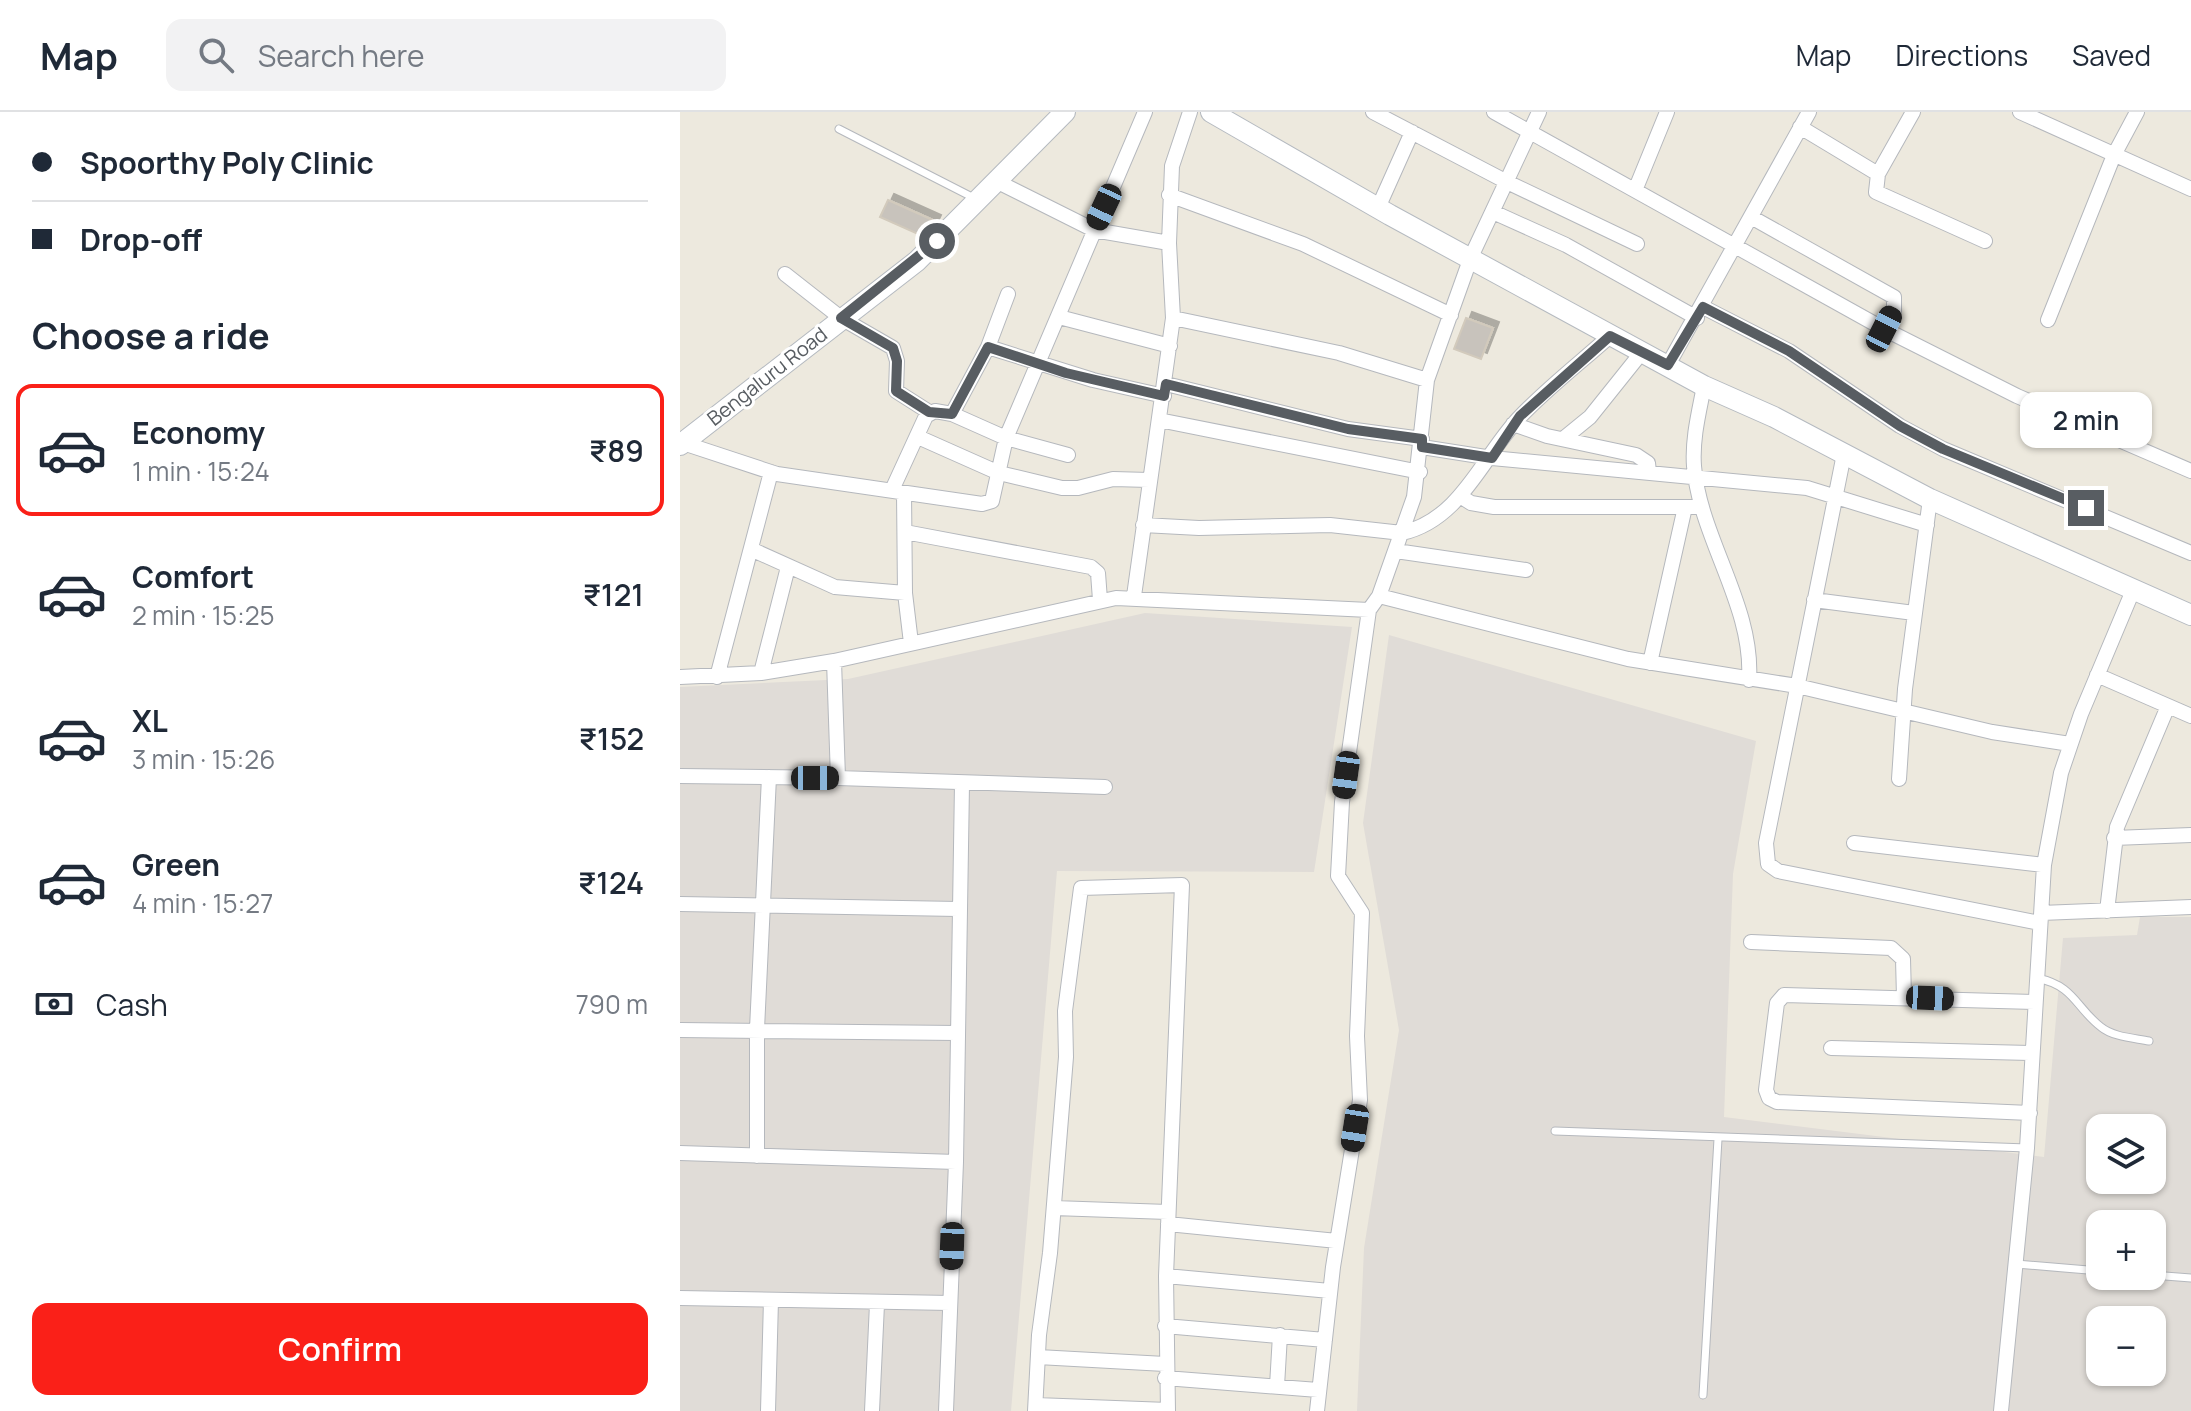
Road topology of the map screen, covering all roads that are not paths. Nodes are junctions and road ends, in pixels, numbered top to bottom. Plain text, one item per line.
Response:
1 (1065, 112) edge
2 (1145, 112) edge
3 (1190, 112) edge
4 (1211, 112) edge
5 (1373, 112) edge
6 (1494, 112) edge
7 (1539, 112) edge
8 (1667, 112) edge
9 (1809, 112) edge
10 (1913, 112) edge
11 (2020, 112) edge
12 (2137, 112) edge
13 (2036, 116) edge
14 (1240, 120) edge
15 (1800, 127) junction
16 (839, 129) dead end
17 (1532, 130) junction
18 (1412, 132) junction
19 (2114, 155) junction
20 (1878, 174) junction
21 (998, 182) junction
22 (1507, 182) junction
23 (1636, 188) junction
24 (2191, 189) edge
25 (1169, 195) junction
26 (978, 201) junction
27 (1378, 208) junction
28 (1493, 212) junction
29 (1751, 217) junction
30 (1094, 230) junction
31 (1985, 241) dead end
32 (1169, 243) junction
33 (1637, 244) dead end
34 (1734, 248) junction
35 (1471, 257) junction
36 (785, 274) dead end
37 (1008, 294) dead end
38 (1700, 312) junction
39 (1451, 315) junction
40 (1059, 317) junction
41 (841, 318) junction
42 (1173, 318) junction
43 (2048, 320) dead end
44 (1884, 329) junction
45 (1610, 336) junction
46 (1170, 346) junction
47 (988, 347) junction
48 (1642, 352) junction
49 (1039, 365) junction
50 (1668, 365) junction
51 (1427, 380) junction
52 (1704, 386) junction
53 (1165, 390) junction
54 (929, 412) junction
55 (952, 414) junction
56 (1159, 420) junction
57 (1513, 424) junction
58 (918, 437) junction
59 (1006, 438) junction
60 (1563, 439) junction
61 (1422, 443) junction
62 (681, 444) edge
63 (1844, 454) junction
64 (1068, 455) dead end
65 (1492, 458) junction
66 (2191, 471) edge
67 (771, 472) junction
68 (1420, 472) junction
69 (1649, 472) junction
70 (999, 473) junction
71 (1696, 477) junction
72 (1149, 480) junction
73 (898, 492) junction
74 (1460, 496) junction
75 (1835, 498) junction
76 (1930, 499) junction
77 (1685, 507) junction
78 (1702, 507) junction
79 (1143, 525) junction
80 (1927, 525) junction
81 (905, 532) junction
82 (1402, 533) junction
83 (753, 550) junction
84 (1396, 551) junction
85 (2191, 553) edge
86 (788, 567) junction
87 (1526, 570) dead end
88 (2134, 588) junction
89 (905, 593) junction
90 (1134, 596) junction
91 (1379, 596) junction
92 (1100, 600) junction
93 (1814, 600) junction
94 (2189, 608) edge
95 (1369, 610) junction
96 (1914, 613) junction
97 (911, 643) junction
98 (834, 661) junction
99 (1650, 663) junction
100 (761, 673) junction
101 (2097, 675) junction
102 (680, 677) edge
103 (717, 677) junction
104 (1749, 680) junction
105 (1797, 686) junction
106 (2168, 706) junction
107 (1904, 712) junction
108 (2191, 716) edge
109 (2070, 744) junction
110 (680, 776) edge
111 (769, 777) junction
112 (838, 778) junction
113 (1899, 779) dead end
114 (962, 784) junction
115 (1105, 787) dead end
116 (2191, 835) edge
117 (2114, 838) junction
118 (1854, 843) dead end
119 (2044, 865) junction
120 (680, 904) edge
121 (764, 905) junction
122 (2191, 907) edge
123 (958, 909) junction
124 (2107, 911) junction
125 (2040, 918) junction
126 (1751, 942) dead end
127 (2036, 978) junction
128 (1904, 997) junction
129 (2035, 1002) junction
130 (757, 1029) junction
131 (680, 1030) edge
132 (957, 1033) junction
133 (2149, 1041) dead end
134 (1831, 1048) dead end
135 (2030, 1053) junction
136 (2030, 1113) junction
137 (1555, 1131) dead end
138 (1718, 1139) junction
139 (2027, 1148) junction
140 (680, 1153) edge
141 (757, 1156) junction
142 (956, 1162) junction
143 (1054, 1208) junction
144 (1168, 1218) junction
145 (1337, 1241) junction
146 (2016, 1264) junction
147 (2086, 1270) edge
148 (1166, 1276) junction
149 (2166, 1276) edge
150 (2191, 1278) edge
151 (1330, 1291) junction
152 (680, 1298) edge
153 (771, 1300) junction
154 (950, 1303) junction
155 (877, 1304) junction
156 (1165, 1326) junction
157 (1280, 1335) junction
158 (1325, 1340) junction
159 (1038, 1357) junction
160 (1165, 1371) junction
161 (1277, 1386) junction
162 (1318, 1390) junction
163 (1703, 1395) dead end
164 (1035, 1408) edge
165 (768, 1411) edge
166 (872, 1411) edge
167 (946, 1411) edge
168 (1168, 1411) edge
169 (1317, 1411) edge
170 (2001, 1411) edge

1 - 21 street, Bengaluru Road
2 - 30 street
3 - 25 street
4 - 14 street
5 - 18 street
6 - 17 street
7 - 17 street
8 - 23 street
9 - 15 street
10 - 20 street
11 - 13 street
12 - 19 street
13 - 19 street
14 - 27 street
15 - 20 street
15 - 29 street
16 - 26 lane
17 - 22 street
17 - 23 street
18 - 22 street
18 - 27 street
19 - 24 street
19 - 43 street
20 - 31 street
21 - 26 street, Bengaluru Road
21 - 30 street
22 - 28 street
22 - 33 street
23 - 34 street
25 - 32 street
25 - 39 street
26 - 41 street, Bengaluru Road
27 - 35 street
28 - 35 street
28 - 38 street
29 - 34 street
29 - 44 street
30 - 32 street
30 - 40 street
32 - 42 street
34 - 38 street
34 - 44 street
35 - 39 street
35 - 45 street
36 - 41 street
37 - 47 street
38 - 50 street
38 - 85 street
39 - 51 street
40 - 46 street
40 - 49 street
41 - 54 street
41 - 62 street, Bengaluru Road
42 - 46 street
42 - 51 street
44 - 66 street
45 - 48 street
45 - 57 street
46 - 53 street
47 - 49 street
47 - 55 street
48 - 50 street
48 - 60 street
49 - 53 street
49 - 59 street
50 - 52 street
51 - 61 street
52 - 63 street
52 - 71 street
53 - 56 street
53 - 61 street
54 - 55 street
54 - 58 street
55 - 59 street
56 - 68 street
56 - 72 street
57 - 60 street
57 - 65 street
58 - 70 street
58 - 73 street
59 - 64 street
59 - 70 street
60 - 69 street
61 - 65 street
61 - 68 street
62 - 67 street
63 - 75 street
63 - 76 street
65 - 69 street
65 - 74 street
67 - 73 street
67 - 83 street
68 - 82 street
69 - 71 street
70 - 72 street
70 - 73 street
71 - 75 street
71 - 78 street
72 - 79 street
73 - 81 street
74 - 77 street
74 - 82 street
75 - 80 street
75 - 93 street
76 - 80 street
76 - 88 street
77 - 78 street
77 - 99 street
78 - 104 street
79 - 82 street
79 - 90 street
80 - 96 street
81 - 89 street
81 - 92 street
82 - 84 street
83 - 86 street
83 - 103 street
84 - 87 street
84 - 91 street
86 - 89 street
86 - 100 street
88 - 94 street
88 - 101 street
89 - 97 street
90 - 92 street
90 - 95 street
91 - 95 street
91 - 99 street
92 - 97 street
93 - 96 street
93 - 105 street
95 - 145 street
96 - 107 street
97 - 98 street
98 - 100 street
98 - 112 street
99 - 104 street
100 - 103 street
101 - 106 street
101 - 109 street
102 - 103 street
104 - 105 street
105 - 107 street
105 - 125 street
106 - 108 street
106 - 117 street
107 - 109 street
107 - 113 street
109 - 119 street
110 - 111 street
111 - 112 street
111 - 121 street
112 - 114 street
114 - 115 street
114 - 123 street
116 - 117 street
117 - 124 street
118 - 119 street
119 - 125 street
120 - 121 street
121 - 123 street
121 - 130 street
122 - 124 street
123 - 132 street
124 - 125 street
125 - 127 street
126 - 128 street
127 - 129 street
127 - 133 lane
128 - 129 street
128 - 136 street
129 - 135 street
130 - 131 street
130 - 132 street
130 - 141 street
132 - 142 street
134 - 135 street
135 - 136 street
136 - 139 street
137 - 138 lane
138 - 139 lane
138 - 163 lane
139 - 146 street
140 - 141 street
141 - 142 street
142 - 154 street
143 - 144 street
143 - 144 street
143 - 159 street
144 - 145 street
144 - 148 street
145 - 151 street
146 - 147 lane
146 - 170 street
148 - 151 street
148 - 156 street
149 - 150 lane
151 - 158 street
152 - 153 street
153 - 155 street
153 - 165 street
154 - 155 street
154 - 167 street
155 - 166 street
156 - 157 street
156 - 160 street
157 - 158 street
157 - 161 street
158 - 162 street
159 - 160 street
159 - 164 street
160 - 161 street
160 - 168 street
161 - 162 street
162 - 169 street
164 - 168 street

